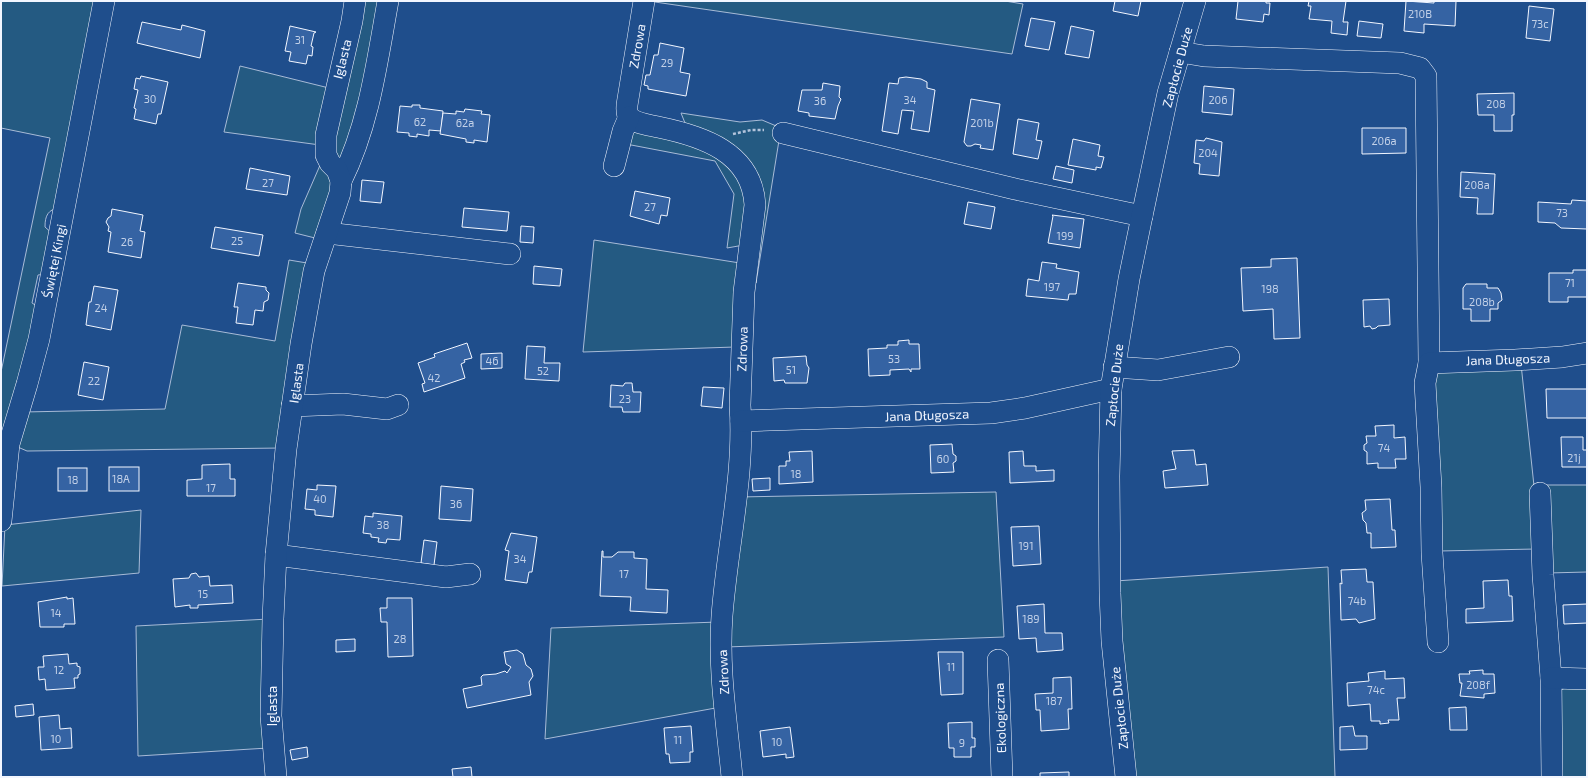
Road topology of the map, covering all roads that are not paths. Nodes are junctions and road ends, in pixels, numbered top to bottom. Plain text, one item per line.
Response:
1 (104, 1) edge
2 (355, 1) edge
3 (388, 1) edge
4 (644, 1) edge
5 (1195, 1) edge
6 (1180, 52) junction
7 (629, 117) junction
8 (783, 133) road end
9 (614, 166) dead end
10 (340, 181) junction
11 (1142, 216) junction
12 (327, 233) junction
13 (510, 254) dead end
14 (1587, 353) edge
15 (1229, 357) dead end
16 (1429, 363) junction
17 (1114, 367) junction
18 (1111, 389) junction
19 (398, 405) dead end
20 (292, 406) junction
21 (741, 421) junction
22 (5, 443) edge
23 (1540, 494) dead end
24 (1, 521) edge
25 (276, 555) junction
26 (470, 574) dead end
27 (1438, 642) dead end
28 (998, 660) dead end
29 (1551, 678) junction
30 (1587, 678) edge
31 (276, 777) edge
32 (732, 777) edge
33 (1002, 777) edge
34 (1126, 777) edge
35 (1552, 777) edge

1 - 22 street, Świętej Kingi
2 - 10 street, Iglasta
3 - 10 street
4 - 7 street, Zdrowa
5 - 6 street, Zapłocie Duże
6 - 11 street, Zapłocie Duże
6 - 16 street
7 - 9 street
7 - 21 street, Zdrowa
8 - 11 street
10 - 12 street, Iglasta
11 - 17 street, Zapłocie Duże
12 - 13 street
12 - 20 street, Iglasta
14 - 16 street, Jana Długosza
15 - 17 street
16 - 27 street
17 - 18 street, Zapłocie Duże
18 - 21 street, Jana Długosza
18 - 34 street, Zapłocie Duże
19 - 20 street
20 - 25 street, Iglasta
21 - 32 street, Zdrowa
22 - 24 street, Świętej Kingi
23 - 29 street
25 - 26 street
25 - 31 street, Iglasta
28 - 33 street, Ekologiczna
29 - 30 street
29 - 35 street

